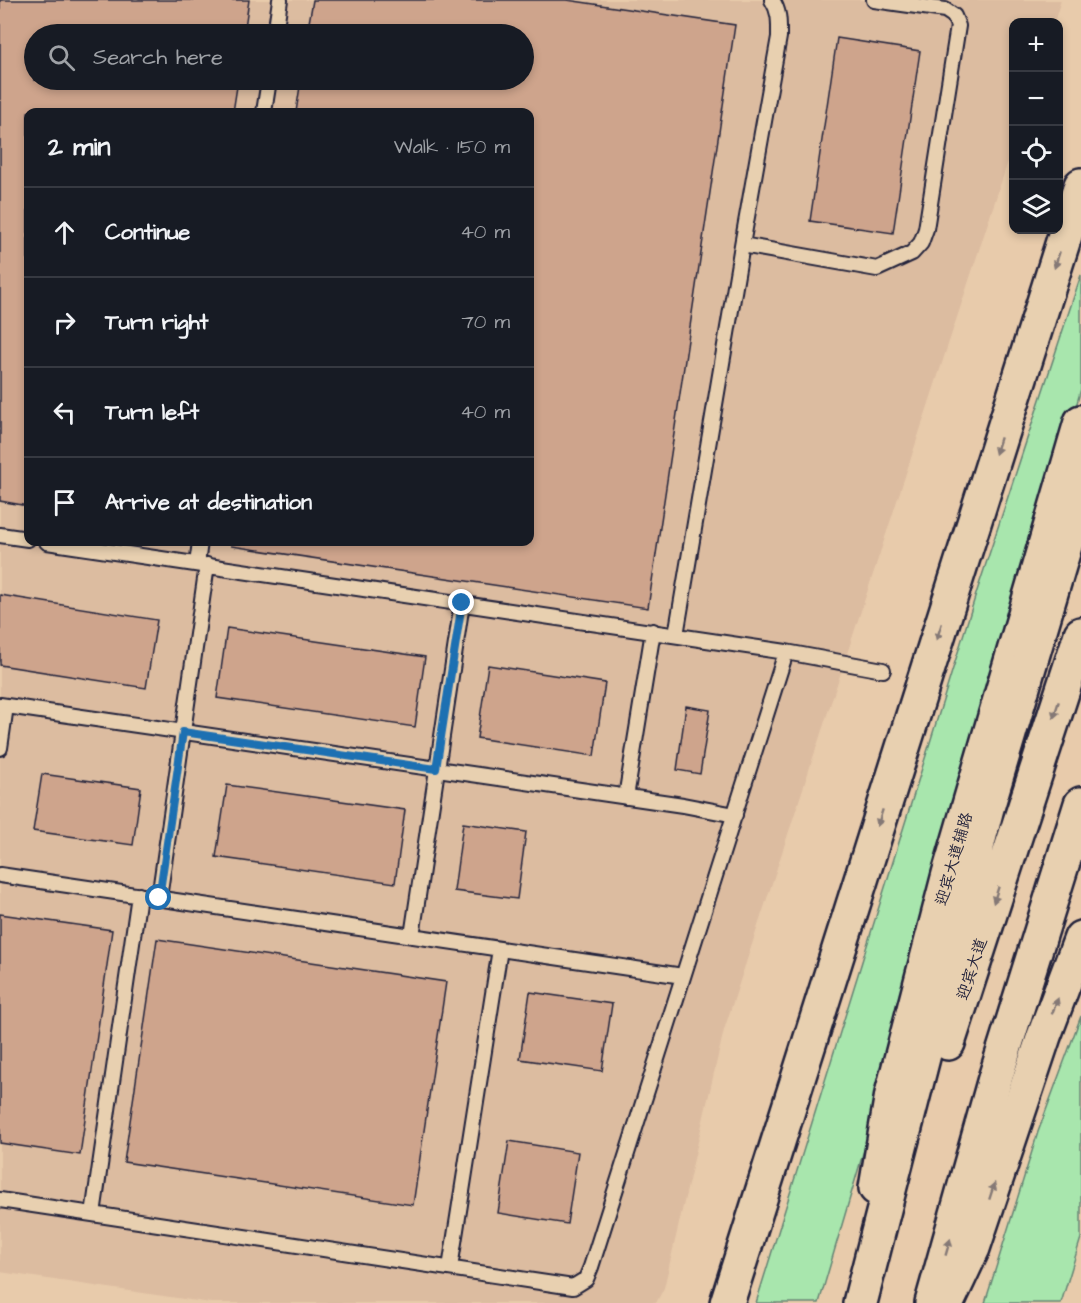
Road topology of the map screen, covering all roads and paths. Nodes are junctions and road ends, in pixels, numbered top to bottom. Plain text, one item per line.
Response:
1 (280, 0) edge
2 (772, 0) edge
3 (874, 0) edge
4 (276, 24) edge
5 (267, 90) edge
6 (265, 108) edge
7 (1081, 185) edge
8 (742, 245) junction
9 (1081, 422) edge
10 (1081, 492) edge
11 (0, 535) edge
12 (24, 538) edge
13 (74, 546) edge
14 (200, 546) edge
15 (202, 565) junction
16 (462, 603) junction
17 (653, 631) junction
18 (1081, 634) edge
19 (676, 635) junction
20 (786, 651) junction
21 (883, 670) dead end
22 (3, 705) edge
23 (183, 732) junction
24 (0, 748) edge
25 (436, 769) junction
26 (627, 797) junction
27 (1081, 804) edge
28 (735, 815) junction
29 (0, 875) edge
30 (1081, 880) edge
31 (139, 895) junction
32 (159, 898) junction
33 (412, 936) junction
34 (1081, 938) edge
35 (500, 949) junction
36 (683, 976) junction
37 (994, 1082) junction
38 (0, 1200) edge
39 (93, 1214) junction
40 (450, 1268) junction
41 (727, 1303) edge
42 (860, 1303) edge
43 (932, 1303) edge
44 (947, 1303) edge

1 - 4 lane
2 - 8 lane
3 - 8 lane
5 - 6 lane
7 -> 41 main road
8 - 19 lane
9 - 42 main road, 迎宾大道辅路
10 - 42 main road
11 - 12 lane
13 - 15 lane
14 - 15 lane
15 - 16 lane
15 - 23 lane
16 - 17 lane
16 - 25 lane
17 - 19 lane
17 - 26 lane
18 -> 42 main road, 迎宾大道
19 - 20 lane
20 - 21 lane
20 - 28 lane
22 - 23 lane
22 - 24 lane
23 - 25 lane
23 - 32 lane
25 - 26 lane
25 - 33 lane
26 - 28 lane
27 - 37 main road
28 - 36 lane
29 - 31 lane
30 - 37 main road
31 - 32 lane
31 - 39 lane
32 - 33 lane
33 - 35 lane
44 -> 34 main road
35 - 36 lane
35 - 40 lane
36 - 40 lane
43 -> 37 main road
38 - 39 lane
39 - 40 lane

